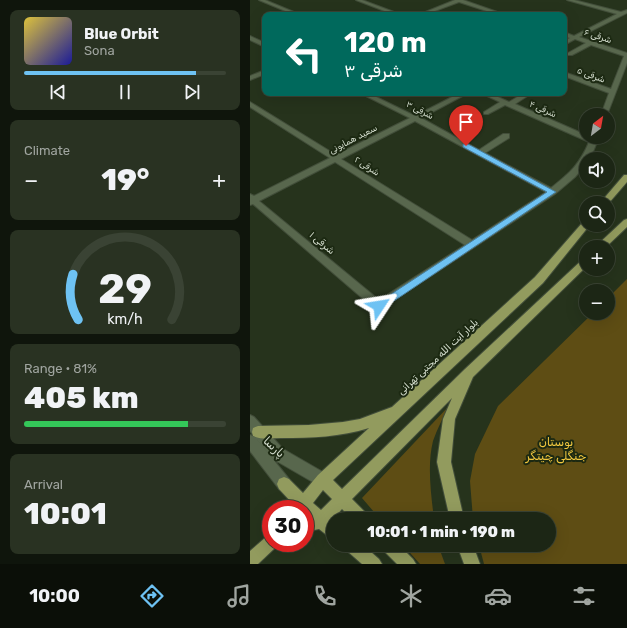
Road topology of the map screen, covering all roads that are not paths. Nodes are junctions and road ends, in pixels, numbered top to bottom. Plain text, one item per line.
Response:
1 (261, 0) edge
2 (358, 0) edge
3 (459, 0) edge
4 (569, 0) edge
5 (490, 11) joint
6 (627, 11) edge
7 (291, 12) edge
8 (392, 12) edge
9 (428, 12) edge
10 (494, 12) edge
11 (621, 14) junction
12 (567, 35) edge
13 (250, 38) edge
14 (574, 38) junction
15 (567, 42) edge
16 (590, 43) junction
17 (262, 44) edge
18 (570, 54) dead end
19 (627, 55) edge
20 (262, 73) edge
21 (567, 73) edge
22 (250, 78) edge
23 (613, 92) junction
24 (369, 96) edge
25 (459, 96) edge
26 (491, 96) edge
27 (522, 96) edge
28 (507, 103) junction
29 (250, 104) edge
30 (607, 108) edge
31 (486, 113) dead end
32 (415, 118) junction
33 (579, 133) edge
34 (506, 136) dead end
35 (479, 153) junction
36 (336, 158) junction
37 (579, 167) edge
38 (627, 177) edge
39 (552, 192) junction
40 (610, 196) edge
41 (251, 200) edge
42 (627, 222) edge
43 (579, 232) edge
44 (608, 240) edge
45 (472, 245) junction
46 (579, 268) edge
47 (469, 372) junction
48 (406, 404) junction
49 (250, 422) edge
50 (254, 437) edge
51 (324, 480) junction
52 (284, 484) joint
53 (342, 499) junction
54 (296, 500) edge
55 (306, 500) edge
56 (355, 512) edge
57 (455, 512) edge
58 (314, 516) edge
59 (320, 521) junction
60 (314, 522) edge
61 (326, 526) edge
62 (262, 550) edge
63 (359, 552) edge
64 (395, 552) edge
65 (468, 552) edge
66 (250, 561) edge
67 (374, 564) edge
68 (408, 564) edge
69 (472, 564) edge

1 - 7 street
2 - 8 street
3 - 5 street
3 - 9 street
4 - 11 street
5 - 10 street
6 - 11 street
11 - 14 street
12 - 14 street, ۶ شرقی
13 - 17 street
14 - 15 street
14 - 16 street, ۶ شرقی
16 - 18 street
16 - 19 street, ۶ شرقی
19 - 23 street
20 - 22 street
21 - 23 street, ۵ شرقی
23 - 30 street
24 - 32 street, ۳ شرقی
25 - 32 street, سعید همایونی
26 - 28 street, ۴ شرقی
27 - 28 street
28 - 31 street
28 - 33 street, ۴ شرقی
29 - 36 street, ۲ شرقی
32 - 35 street, ۳ شرقی
32 - 36 street, سعید همایونی
34 - 35 street
35 - 39 street, ۳ شرقی
36 - 41 street, سعید همایونی
36 - 45 street, ۲ شرقی
37 - 39 street
38 - 40 main road
39 - 45 street
41 - 45 street, ۱ شرقی
42 - 44 main road
43 - 48 main road, بلوار آیت الله مجتبی تهرانی
46 - 47 main road
47 - 53 main road
47 - 57 main road
48 - 50 main road
48 - 51 main road, بلوار آیت الله مجتبی تهرانی
49 - 50 street, پارسا
50 - 51 street, پارسا
50 - 52 street, پارسا
51 - 53 main road
51 - 55 main road, بلوار آیت الله مجتبی تهرانی
52 - 54 main road
53 - 56 main road
53 - 59 main road
58 - 59 main road
59 - 60 main road
59 - 61 main road
62 - 66 main road
63 - 67 main road
64 - 68 main road
65 - 69 main road

